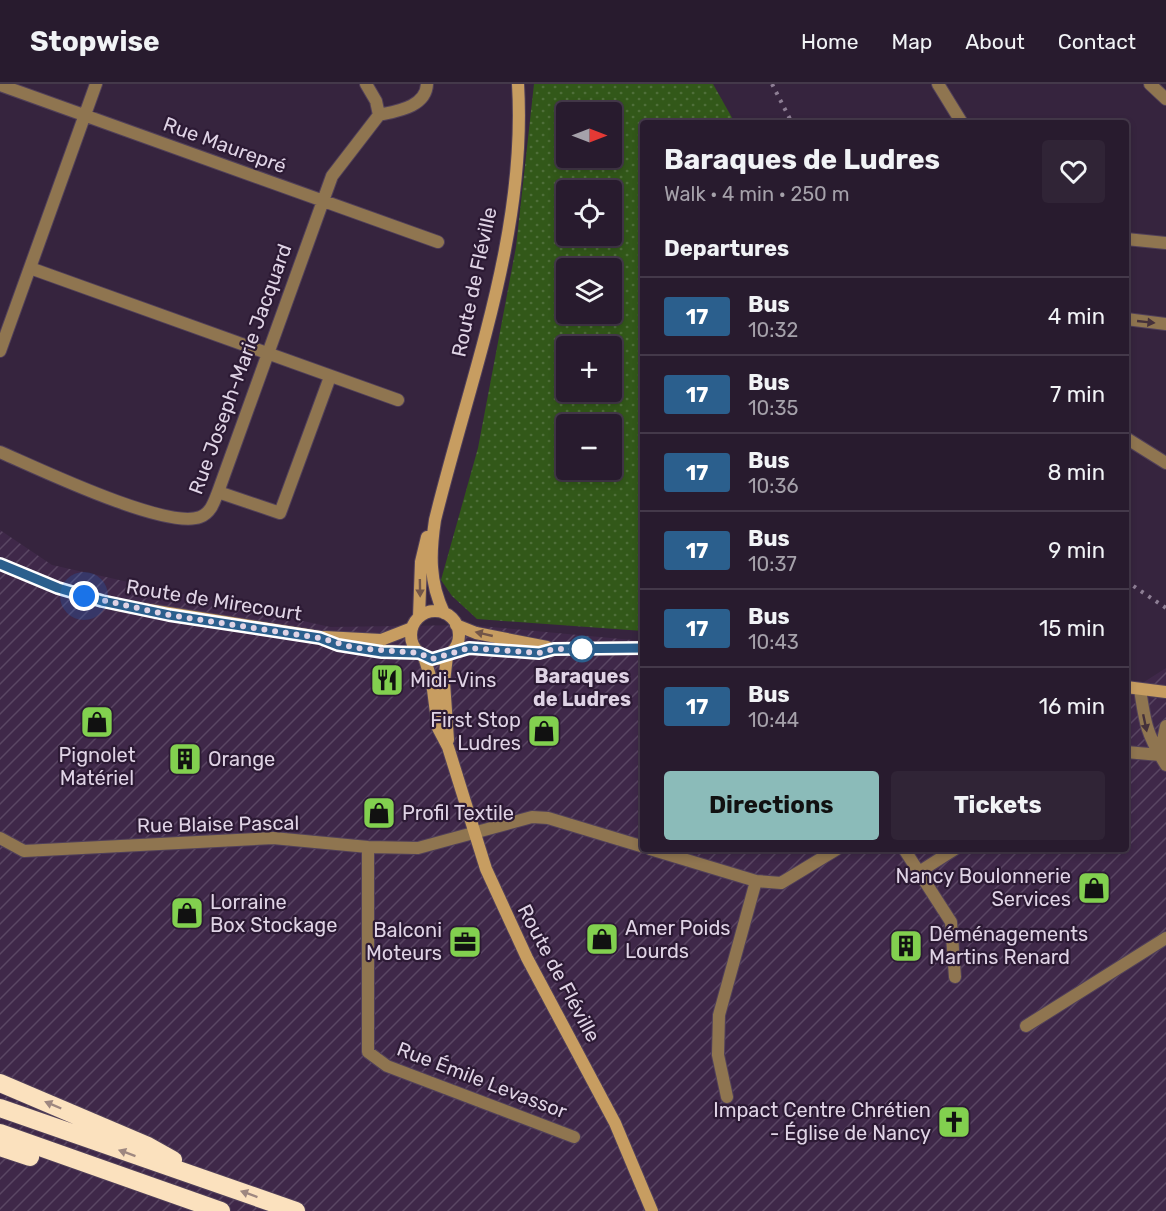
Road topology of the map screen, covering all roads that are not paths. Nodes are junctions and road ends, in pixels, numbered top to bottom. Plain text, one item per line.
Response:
1 (96, 84) edge
2 (366, 84) edge
3 (427, 84) edge
4 (518, 84) edge
5 (938, 84) edge
6 (1150, 84) edge
7 (0, 86) edge
8 (1166, 99) edge
9 (379, 115) junction
10 (84, 116) junction
11 (960, 120) edge
12 (322, 201) junction
13 (1129, 239) edge
14 (438, 242) dead end
15 (1166, 243) edge
16 (30, 268) junction
17 (1129, 319) edge
18 (1166, 324) edge
19 (0, 351) edge
20 (267, 353) junction
21 (330, 377) junction
22 (398, 400) dead end
23 (1129, 440) edge
24 (0, 452) edge
25 (1166, 463) edge
26 (218, 492) junction
27 (435, 520) junction
28 (0, 564) edge
29 (444, 613) junction
30 (419, 617) junction
31 (456, 625) junction
32 (412, 628) junction
33 (320, 638) junction
34 (640, 648) edge
35 (554, 649) junction
36 (450, 654) junction
37 (421, 655) junction
38 (1129, 687) edge
39 (1140, 689) junction
40 (1166, 692) edge
41 (1166, 726) edge
42 (448, 747) junction
43 (1129, 753) edge
44 (1163, 760) edge
45 (473, 834) junction
46 (0, 838) edge
47 (640, 846) edge
48 (368, 847) junction
49 (660, 852) edge
50 (832, 852) edge
51 (906, 852) edge
52 (950, 852) edge
53 (919, 872) junction
54 (756, 881) junction
55 (1166, 938) edge
56 (955, 977) dead end
57 (1026, 1026) dead end
58 (0, 1083) edge
59 (727, 1097) dead end
60 (0, 1108) edge
61 (0, 1133) edge
62 (574, 1137) dead end
63 (0, 1147) edge
64 (202, 1178) junction
65 (134, 1180) junction
66 (221, 1211) edge
67 (296, 1211) edge
68 (652, 1211) edge

1 - 10 street
2 - 9 street
3 - 9 street
4 - 27 street, Route de Fléville
5 - 11 street
6 - 8 street
7 - 10 street, Rue Maurepré
9 - 12 street, Rue Joseph-Marie Jacquard
10 - 12 street, Rue Maurepré
10 - 16 street
12 - 14 street, Rue Maurepré
12 - 20 street, Rue Joseph-Marie Jacquard
13 - 15 street
16 - 19 street
16 - 20 street
17 -> 18 street
20 - 21 street
20 - 26 street, Rue Joseph-Marie Jacquard
21 - 22 street
21 - 26 street
23 - 25 street
24 - 26 street, Rue Joseph-Marie Jacquard
27 - 29 street, Route de Fléville
27 -> 30 street, Route de Fléville
28 - 33 street, Route de Mirecourt
29 - 30 street
29 - 31 street
30 - 32 street
35 -> 31 street
31 - 36 street
32 - 33 street, Route de Mirecourt
32 - 37 street
33 - 37 street, Route de Mirecourt
34 - 35 street
35 - 36 street
36 - 37 street
36 - 42 street, Route de Fléville
37 - 42 street, Route de Fléville
38 - 39 street
39 - 40 street
39 -> 44 street
41 - 44 street
42 - 45 street, Route de Fléville
43 - 44 street
45 - 47 street, Rue Blaise Pascal
45 - 48 street, Rue Blaise Pascal
45 - 68 street, Route de Fléville
46 - 48 street, Rue Blaise Pascal
48 - 62 street, Rue Émile Levassor
49 - 54 street
50 - 54 street
51 - 53 street
52 - 53 street
53 - 56 street
54 - 59 street
55 - 57 street
64 -> 58 highway
64 -> 60 highway
61 - 65 highway
63 - 65 highway
67 -> 64 highway
65 - 66 highway

